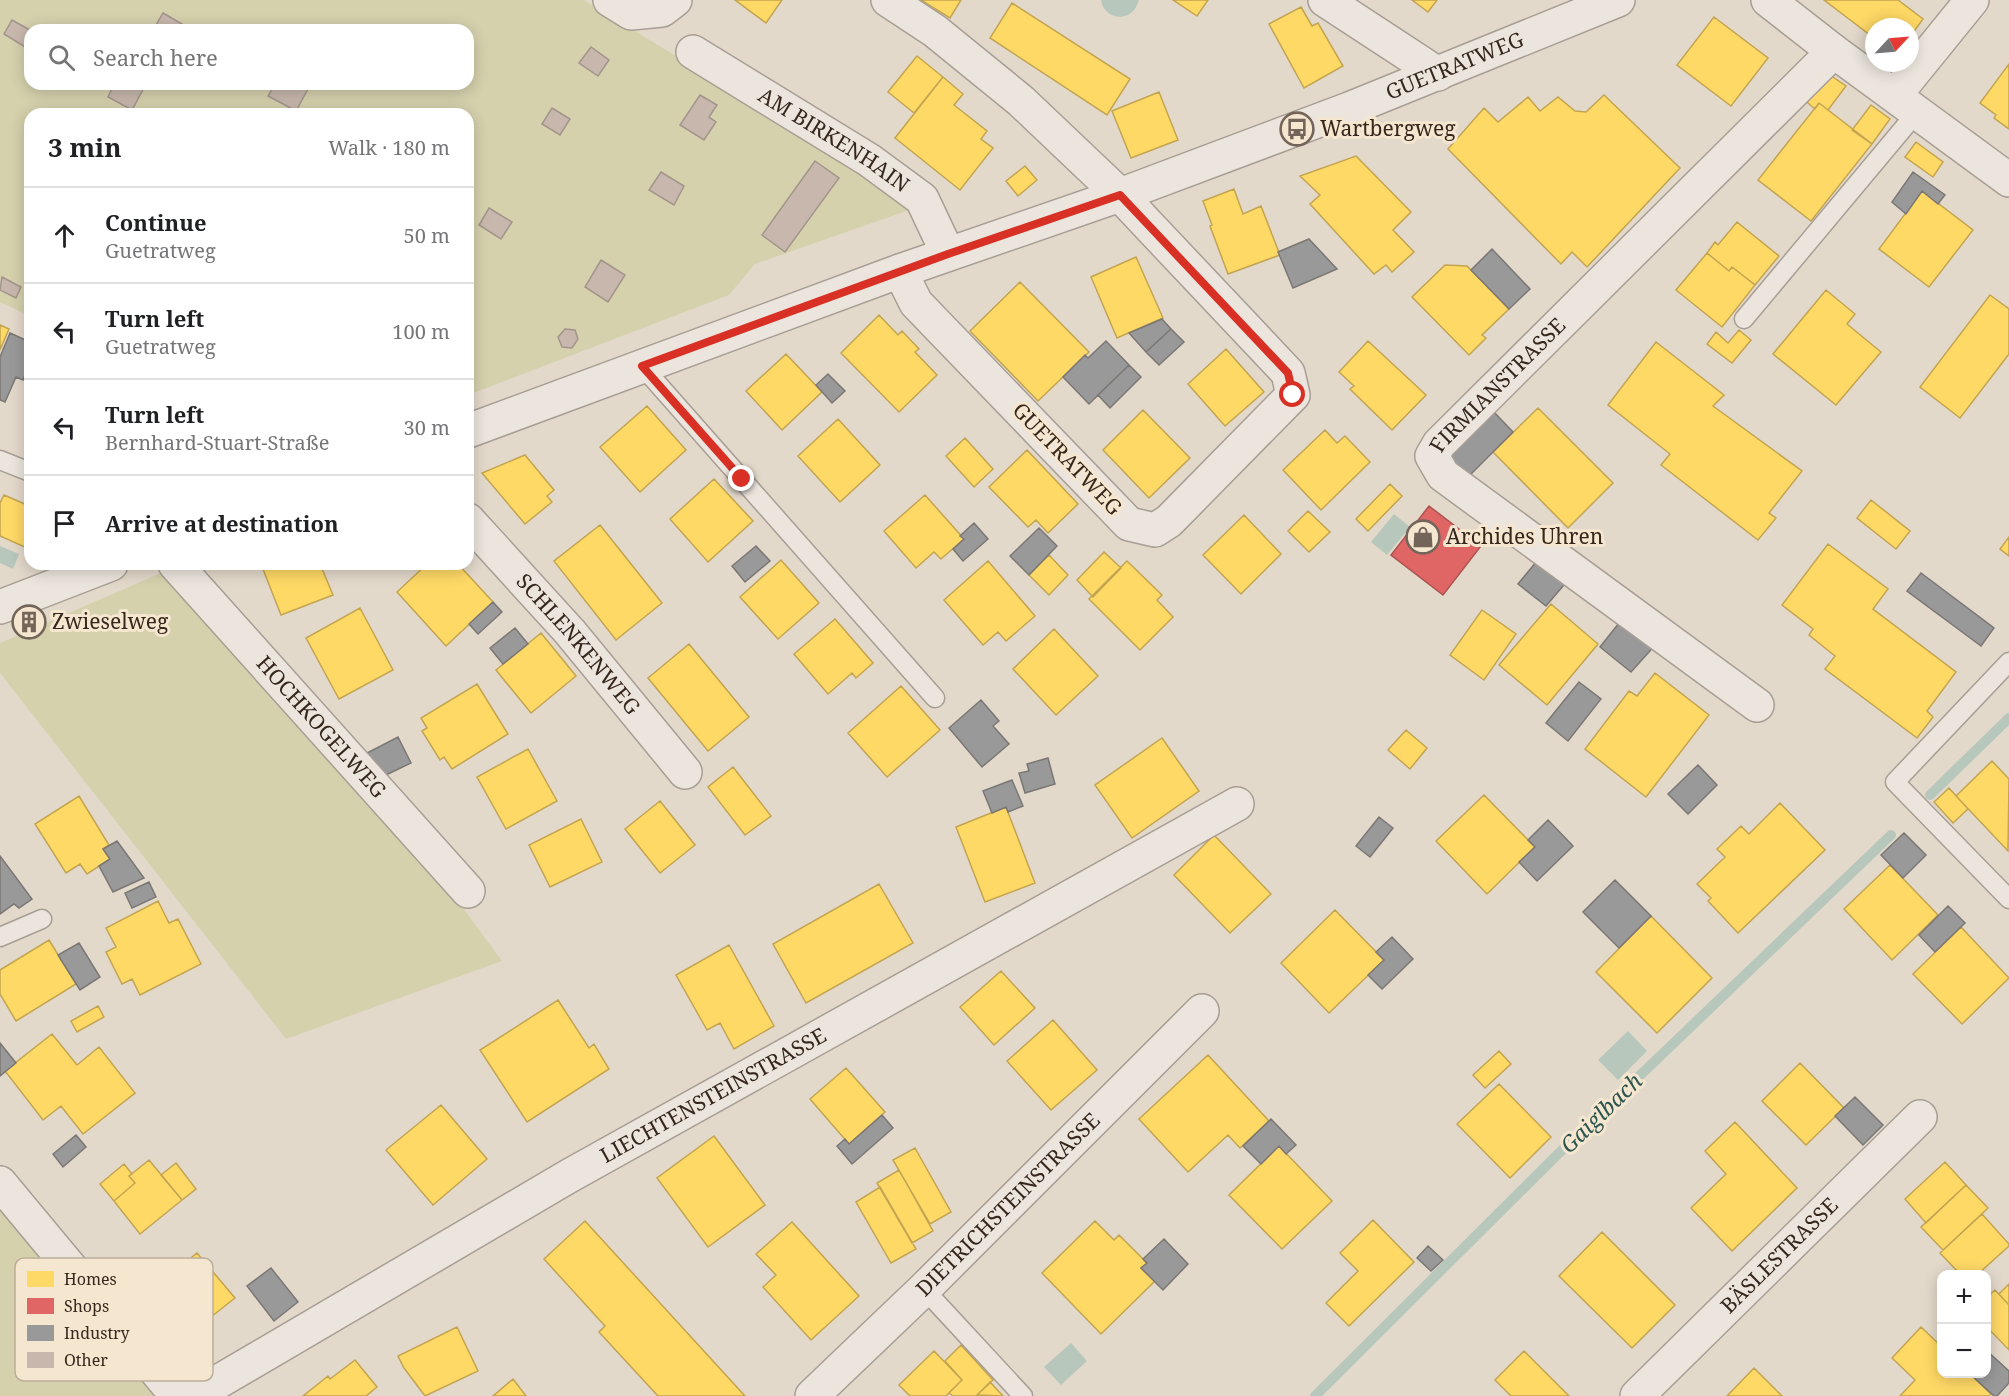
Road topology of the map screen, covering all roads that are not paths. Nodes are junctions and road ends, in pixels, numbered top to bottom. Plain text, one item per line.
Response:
1 (610, 0) edge
2 (675, 0) edge
3 (888, 0) edge
4 (1324, 0) edge
5 (1618, 0) edge
6 (1768, 0) edge
7 (1972, 0) edge
8 (1832, 50) junction
9 (693, 52) dead end
10 (1438, 74) junction
11 (1906, 103) junction
12 (2009, 180) edge
13 (1120, 195) junction
14 (948, 254) junction
15 (900, 271) junction
16 (1744, 319) dead end
17 (642, 366) junction
18 (474, 429) edge
19 (0, 460) edge
20 (24, 470) edge
21 (474, 527) edge
22 (96, 570) edge
23 (181, 570) edge
24 (0, 607) edge
25 (2009, 662) edge
26 (935, 698) dead end
27 (1758, 705) dead end
28 (685, 772) dead end
29 (1237, 804) dead end
30 (468, 891) dead end
31 (2009, 899) edge
32 (42, 919) dead end
33 (0, 937) edge
34 (1202, 1011) dead end
35 (1920, 1117) dead end
36 (0, 1183) edge
37 (62, 1258) edge
38 (924, 1289) junction
39 (165, 1381) edge
40 (177, 1396) edge
41 (194, 1396) edge
42 (812, 1396) edge
43 (1023, 1396) edge
44 (1637, 1396) edge

1 - 2 street
3 - 13 street
4 - 10 street
5 - 10 street, GUETRATWEG
6 - 8 street
7 - 11 street
8 - 11 street
8 - 27 street, FIRMIANSTRASSE
9 - 14 street, AM BIRKENHAIN
10 - 13 street, GUETRATWEG
11 - 12 street
11 - 16 lane
13 - 14 street, GUETRATWEG
13 - 15 street, GUETRATWEG
14 - 15 street, GUETRATWEG
15 - 17 street, GUETRATWEG
17 - 18 street, GUETRATWEG
17 - 26 lane
19 - 20 lane
21 - 28 street, SCHLENKENWEG
22 - 24 street
23 - 30 street, HOCHKOGELWEG
25 - 31 lane
29 - 41 street, LIECHTENSTEINSTRASSE
32 - 33 lane
34 - 38 street, DIETRICHSTEINSTRASSE
35 - 44 street, BÄSLESTRASSE
36 - 37 street
38 - 42 street, DIETRICHSTEINSTRASSE
38 - 43 lane
39 - 40 street

